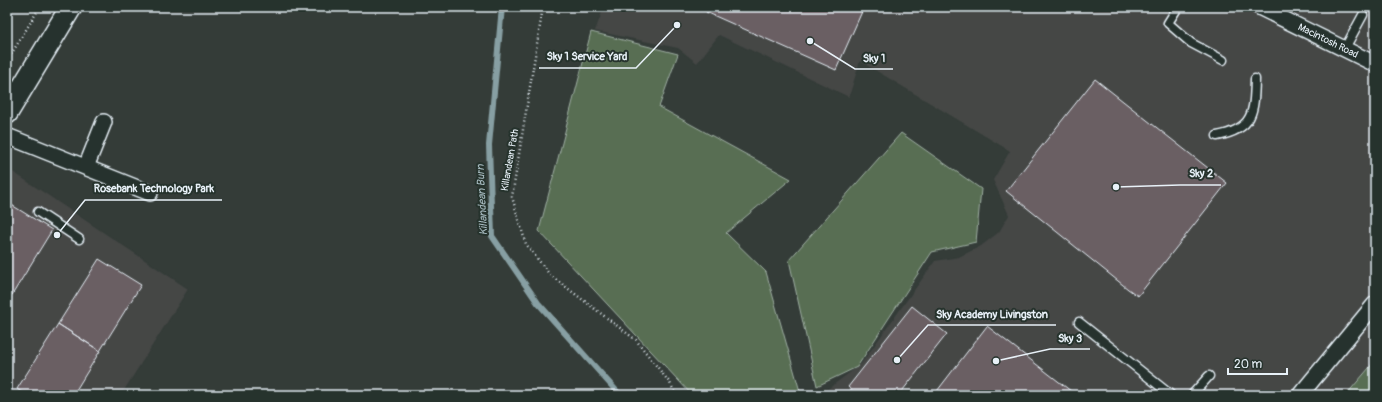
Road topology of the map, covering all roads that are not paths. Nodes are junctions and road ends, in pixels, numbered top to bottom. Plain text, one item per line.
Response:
1 (71, 7) edge
2 (1178, 7) edge
3 (1259, 7) edge
4 (1363, 15) dead end
5 (1344, 50) junction
6 (1223, 60) dead end
7 (1375, 64) edge
8 (1255, 79) dead end
9 (7, 113) edge
10 (104, 122) dead end
11 (7, 136) edge
12 (1217, 136) dead end
13 (86, 167) junction
14 (150, 193) dead end
15 (38, 212) dead end
16 (80, 239) dead end
17 (1375, 304) edge
18 (1079, 322) dead end
19 (1208, 376) dead end
20 (1171, 395) edge
21 (1192, 395) edge
22 (1300, 395) edge

1 - 9 main road
2 - 6 lane
3 - 5 street, Macintosh Road
4 - 5 lane
5 - 7 street, Macintosh Road
8 - 12 lane
10 - 13 street
11 - 13 street
13 - 14 street
15 - 16 lane
17 - 22 street
18 - 20 lane
19 - 21 lane

